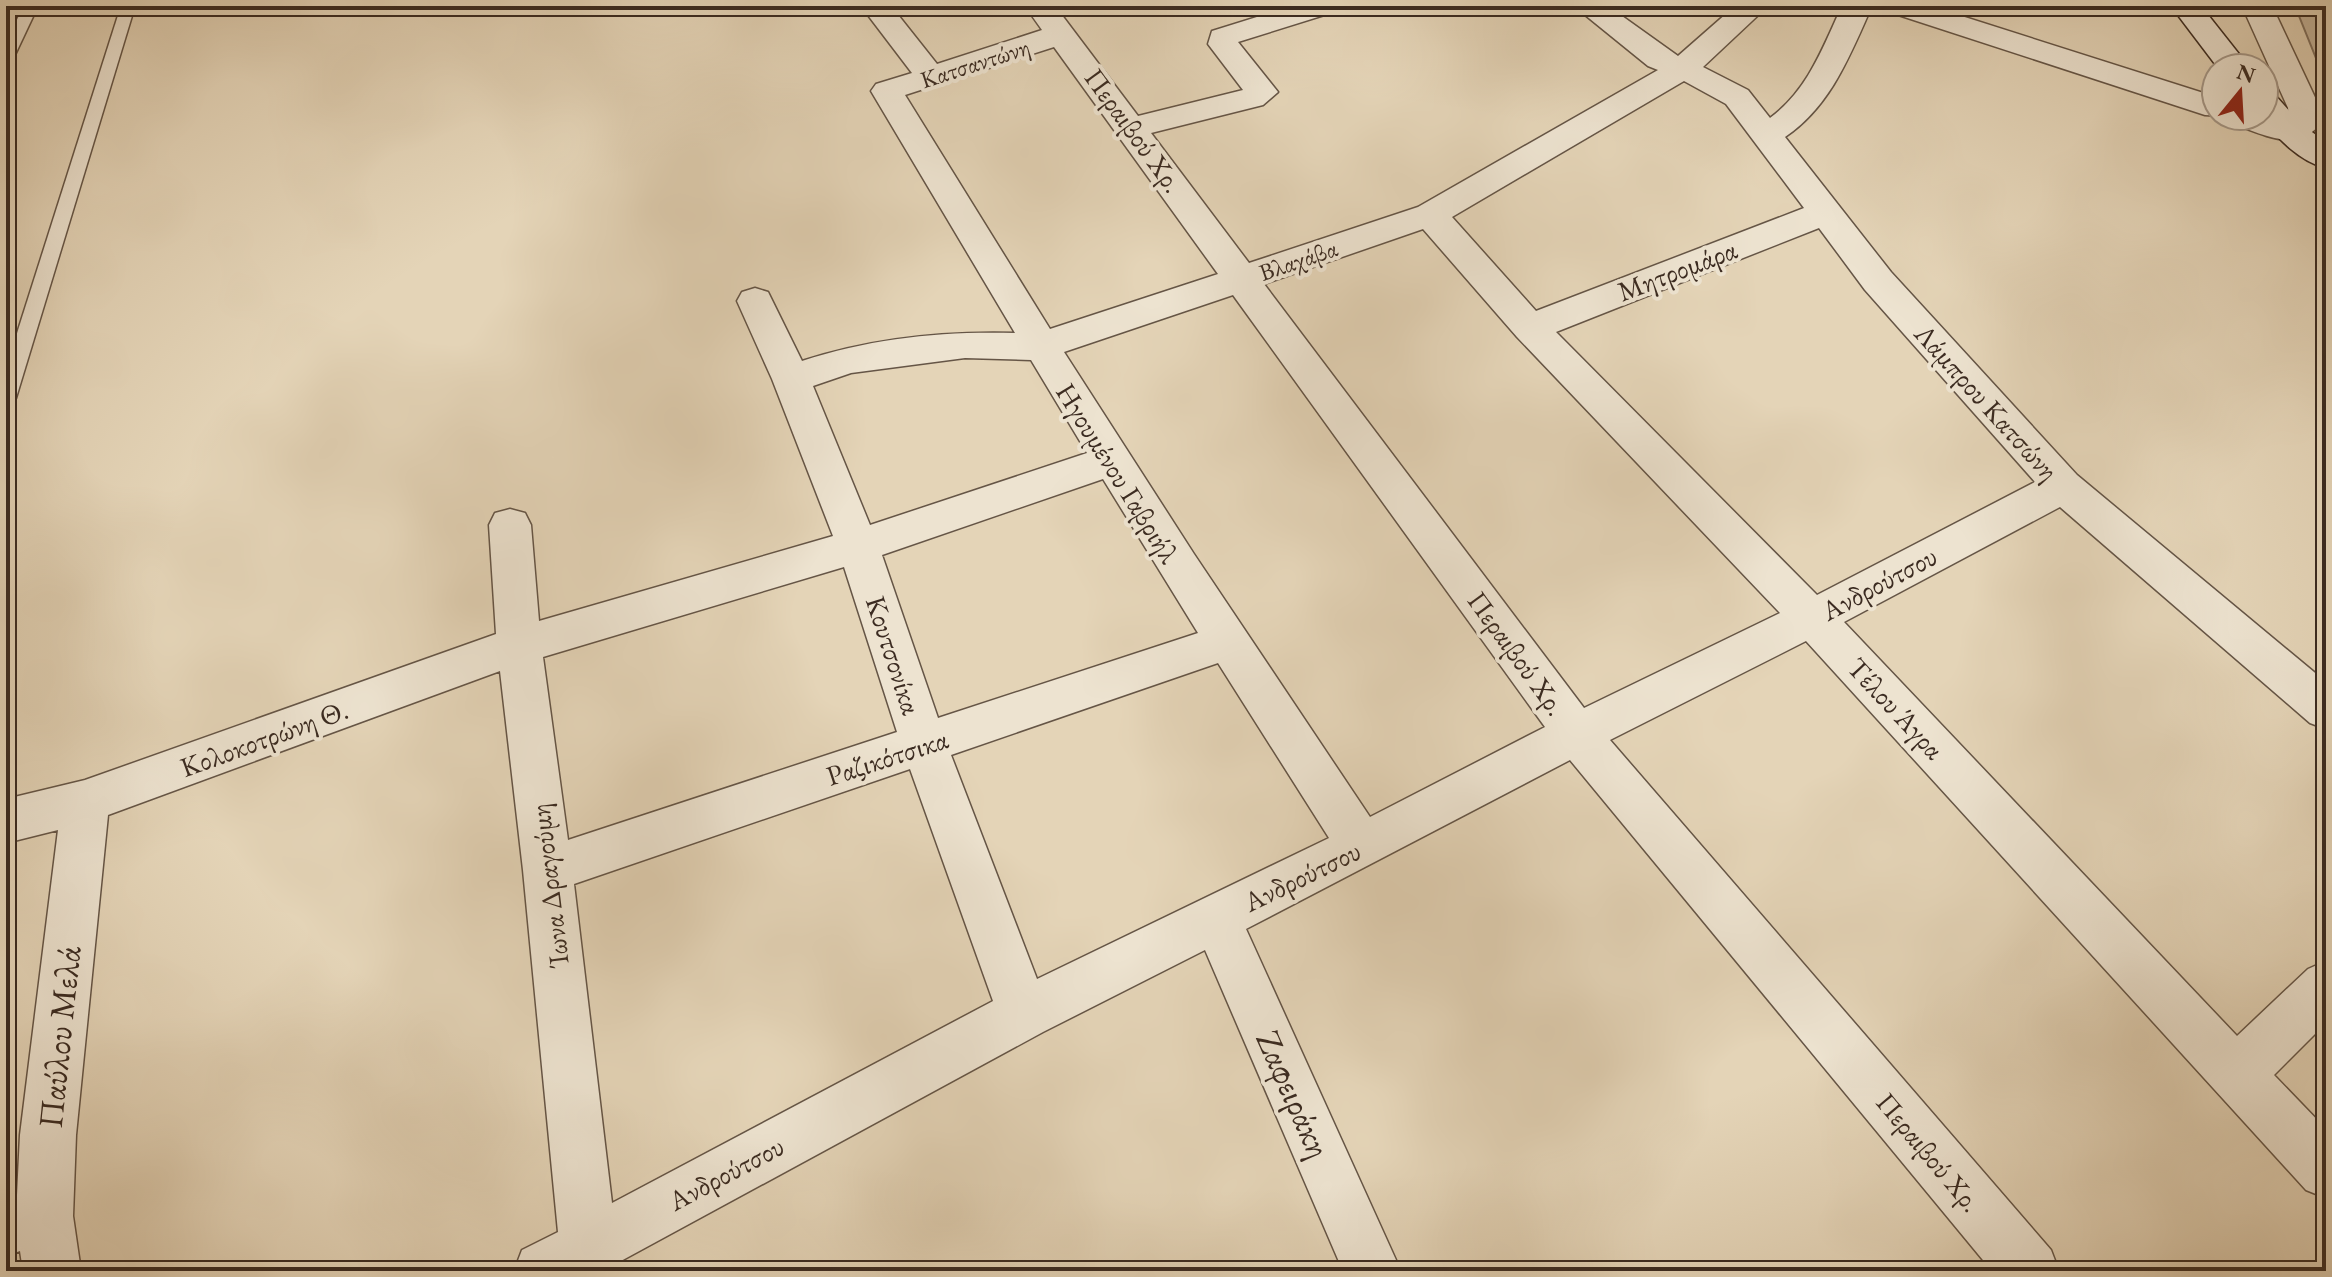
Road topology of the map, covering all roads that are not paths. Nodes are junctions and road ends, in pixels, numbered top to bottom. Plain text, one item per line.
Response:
1 (31, 6) edge
2 (128, 6) edge
3 (876, 6) edge
4 (1323, 6) edge
5 (1589, 6) edge
6 (1753, 6) edge
7 (1857, 6) edge
8 (1900, 6) edge
9 (2186, 6) edge
10 (2257, 6) edge
11 (1051, 20) edge
12 (2222, 52) edge
13 (6, 57) edge
14 (1681, 70) junction
15 (931, 77) junction
16 (887, 91) joint
17 (2200, 103) edge
18 (2280, 120) edge
19 (1132, 128) junction
20 (2280, 129) edge
21 (2290, 132) junction
22 (1766, 135) junction
23 (2326, 158) edge
24 (1823, 213) junction
25 (1430, 215) junction
26 (1244, 279) junction
27 (755, 301) dead end
28 (1530, 328) junction
29 (1039, 347) junction
30 (791, 379) junction
31 (6, 398) edge
32 (1110, 461) junction
33 (2063, 486) junction
34 (510, 525) dead end
35 (858, 546) junction
36 (1812, 618) junction
37 (1226, 642) junction
38 (519, 645) junction
39 (2326, 709) edge
40 (1576, 734) junction
41 (924, 745) junction
42 (85, 802) junction
43 (6, 821) edge
44 (1362, 846) junction
45 (548, 870) junction
46 (1216, 918) junction
47 (2326, 987) edge
48 (1024, 1013) junction
49 (2237, 1074) junction
50 (2326, 1170) edge
51 (25, 1222) edge
52 (588, 1248) junction
53 (52, 1271) edge
54 (543, 1271) edge
55 (1372, 1271) edge
56 (2030, 1271) edge

1 - 13 lane
2 - 31 lane
3 - 15 street
4 - 19 street
5 - 14 street, Λάμπρου Κατσώνη
6 - 14 street, Βλαχάβα
7 - 22 street
8 - 17 street
9 - 12 street
10 - 21 street
11 - 15 street, Κατσαντώνη
11 - 19 street, Περαιβού Χρ.
14 - 22 street, Λάμπρου Κατσώνη
14 - 25 street, Βλαχάβα
15 - 16 street, Κατσαντώνη
16 - 29 street, Ηγουμένου Γαβριήλ
18 - 21 street
19 - 26 street, Περαιβού Χρ.
20 - 21 street
21 - 23 street
22 - 24 street, Λάμπρου Κατσώνη
24 - 28 street, Μητρομάρα
24 - 33 street, Λάμπρου Κατσώνη
25 - 26 street, Βλαχάβα
25 - 28 street, Τέλου Άγρα
26 - 29 street, Βλαχάβα
26 - 40 street, Περαιβού Χρ.
27 - 30 street, Κουτσονίκα
28 - 36 street, Τέλου Άγρα
29 - 30 street, Βλαχάβα
29 - 32 street, Ηγουμένου Γαβριήλ
30 - 35 street, Κουτσονίκα
32 - 35 street, Κολοκοτρώνη Θ.
32 - 37 street, Ηγουμένου Γαβριήλ
33 - 36 street, Ανδρούτσου
33 - 39 street, Λάμπρου Κατσώνη
34 - 38 street, Ίωνα Δραγούμη
35 - 38 street, Κολοκοτρώνη Θ.
35 - 41 street, Κουτσονίκα
36 - 40 street, Ανδρούτσου
36 - 49 street, Τέλου Άγρα
37 - 41 street, Ραζικότσικα
37 - 44 street, Ηγουμένου Γαβριήλ
38 - 42 street, Κολοκοτρώνη Θ.
38 - 45 street, Ίωνα Δραγούμη
40 - 44 street, Ανδρούτσου
40 - 56 street, Περαιβού Χρ.
41 - 45 street, Ραζικότσικα
41 - 48 street, Κουτσονίκα
42 - 43 street, Κολοκοτρώνη Θ.
42 - 51 street, Παύλου Μελά
44 - 46 street, Ανδρούτσου
45 - 52 street, Ίωνα Δραγούμη
46 - 48 street, Ανδρούτσου
46 - 55 street, Ζαφειράκη
47 - 49 street
48 - 52 street, Ανδρούτσου
49 - 50 street, Τέλου Άγρα
51 - 53 street, Παύλου Μελά
52 - 54 street, Ανδρούτσου

